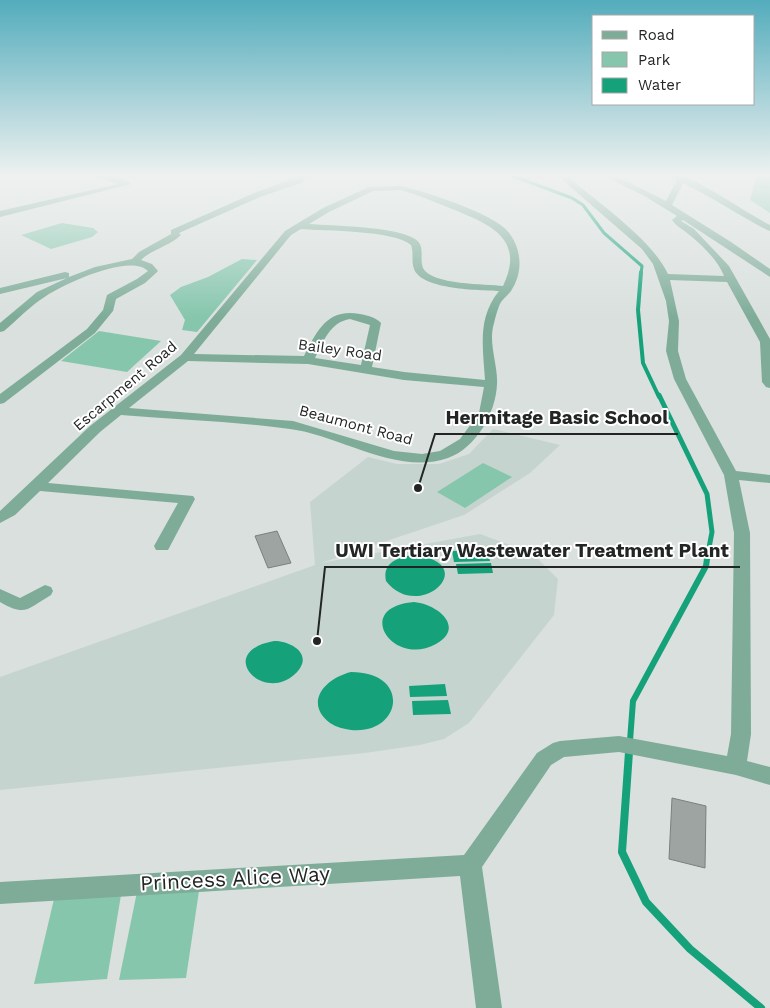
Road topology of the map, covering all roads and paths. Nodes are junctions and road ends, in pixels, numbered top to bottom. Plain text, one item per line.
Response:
1 (194, 223) edge
2 (304, 223) edge
3 (493, 223) edge
4 (616, 223) edge
5 (678, 223) edge
6 (695, 223) edge
7 (299, 226) junction
8 (135, 261) junction
9 (82, 273) junction
10 (770, 274) edge
11 (664, 277) junction
12 (730, 278) junction
13 (507, 289) junction
14 (0, 291) edge
15 (0, 329) edge
16 (185, 357) junction
17 (308, 360) junction
18 (366, 369) junction
19 (491, 384) junction
20 (770, 384) edge
21 (0, 400) edge
22 (119, 411) junction
23 (731, 475) junction
24 (767, 483) edge
25 (36, 486) junction
26 (0, 518) edge
27 (162, 546) dead end
28 (45, 591) dead end
29 (0, 595) edge
30 (736, 766) junction
31 (770, 776) edge
32 (470, 864) junction
33 (0, 893) edge
34 (489, 1008) edge

1 - 8 street
2 - 7 street, Escarpment Road
3 - 13 street, Beaumont Road
4 - 11 street
5 - 12 street
6 - 10 street
7 - 13 street
7 - 16 street, Escarpment Road
8 - 9 street
8 - 21 street
9 - 14 street
9 - 15 street
11 - 12 street
11 - 23 street
12 - 20 street
13 - 19 street, Beaumont Road
16 - 17 street, Bailey Road
16 - 22 street, Escarpment Road
17 - 18 street, Bailey Road
17 - 18 street
18 - 19 street, Bailey Road
19 - 22 street, Beaumont Road
22 - 25 street, Escarpment Road
23 - 24 street
23 - 30 street
25 - 26 street, Escarpment Road
25 - 27 street
28 - 29 street
30 - 31 street
30 - 32 street
32 - 33 street, Princess Alice Way
32 - 34 street

